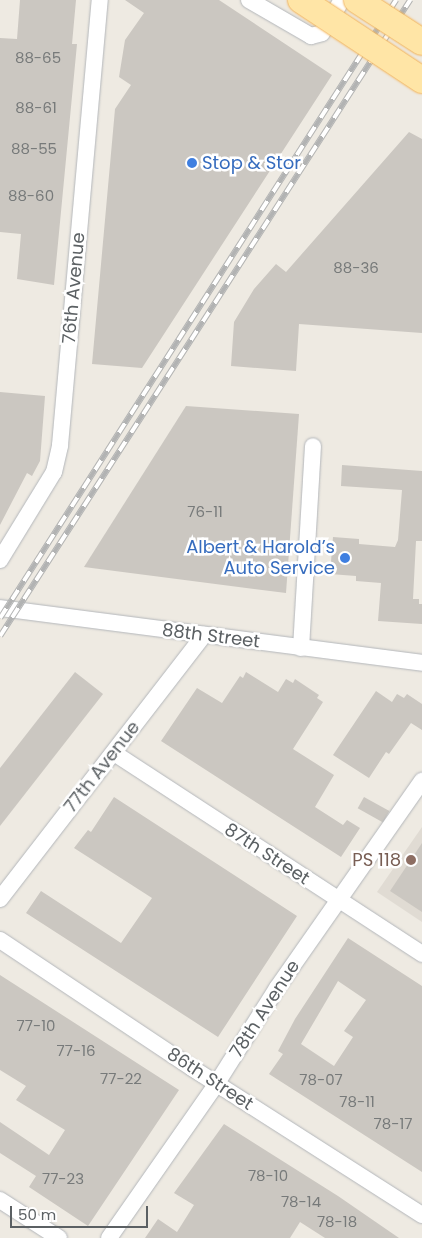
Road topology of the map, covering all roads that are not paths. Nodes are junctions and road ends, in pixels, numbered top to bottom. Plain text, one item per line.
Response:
1 (100, 0) edge
2 (249, 0) edge
3 (301, 0) edge
4 (342, 0) edge
5 (357, 0) edge
6 (422, 42) edge
7 (422, 80) edge
8 (313, 446) dead end
9 (0, 560) edge
10 (0, 608) edge
11 (204, 635) junction
12 (301, 648) junction
13 (422, 663) edge
14 (114, 753) junction
15 (422, 782) edge
16 (0, 899) edge
17 (339, 902) junction
18 (0, 940) edge
19 (422, 954) edge
20 (217, 1083) junction
21 (0, 1200) edge
22 (422, 1215) edge
23 (59, 1238) edge
24 (108, 1238) edge

1 - 9 street, 76th Avenue
2 - 4 street
3 - 7 main road, bridge
5 - 6 main road, bridge
8 - 12 street
10 - 11 street, 88th Street
11 - 12 street, 88th Street
11 - 14 street, 77th Avenue
12 - 13 street, 88th Street
14 - 16 street, 77th Avenue
14 - 17 street, 87th Street
15 - 17 street, 78th Avenue
17 - 19 street, 87th Street
17 - 20 street, 78th Avenue
18 - 20 street, 86th Street
20 - 22 street, 86th Street
20 - 24 street, 78th Avenue
21 - 23 street

